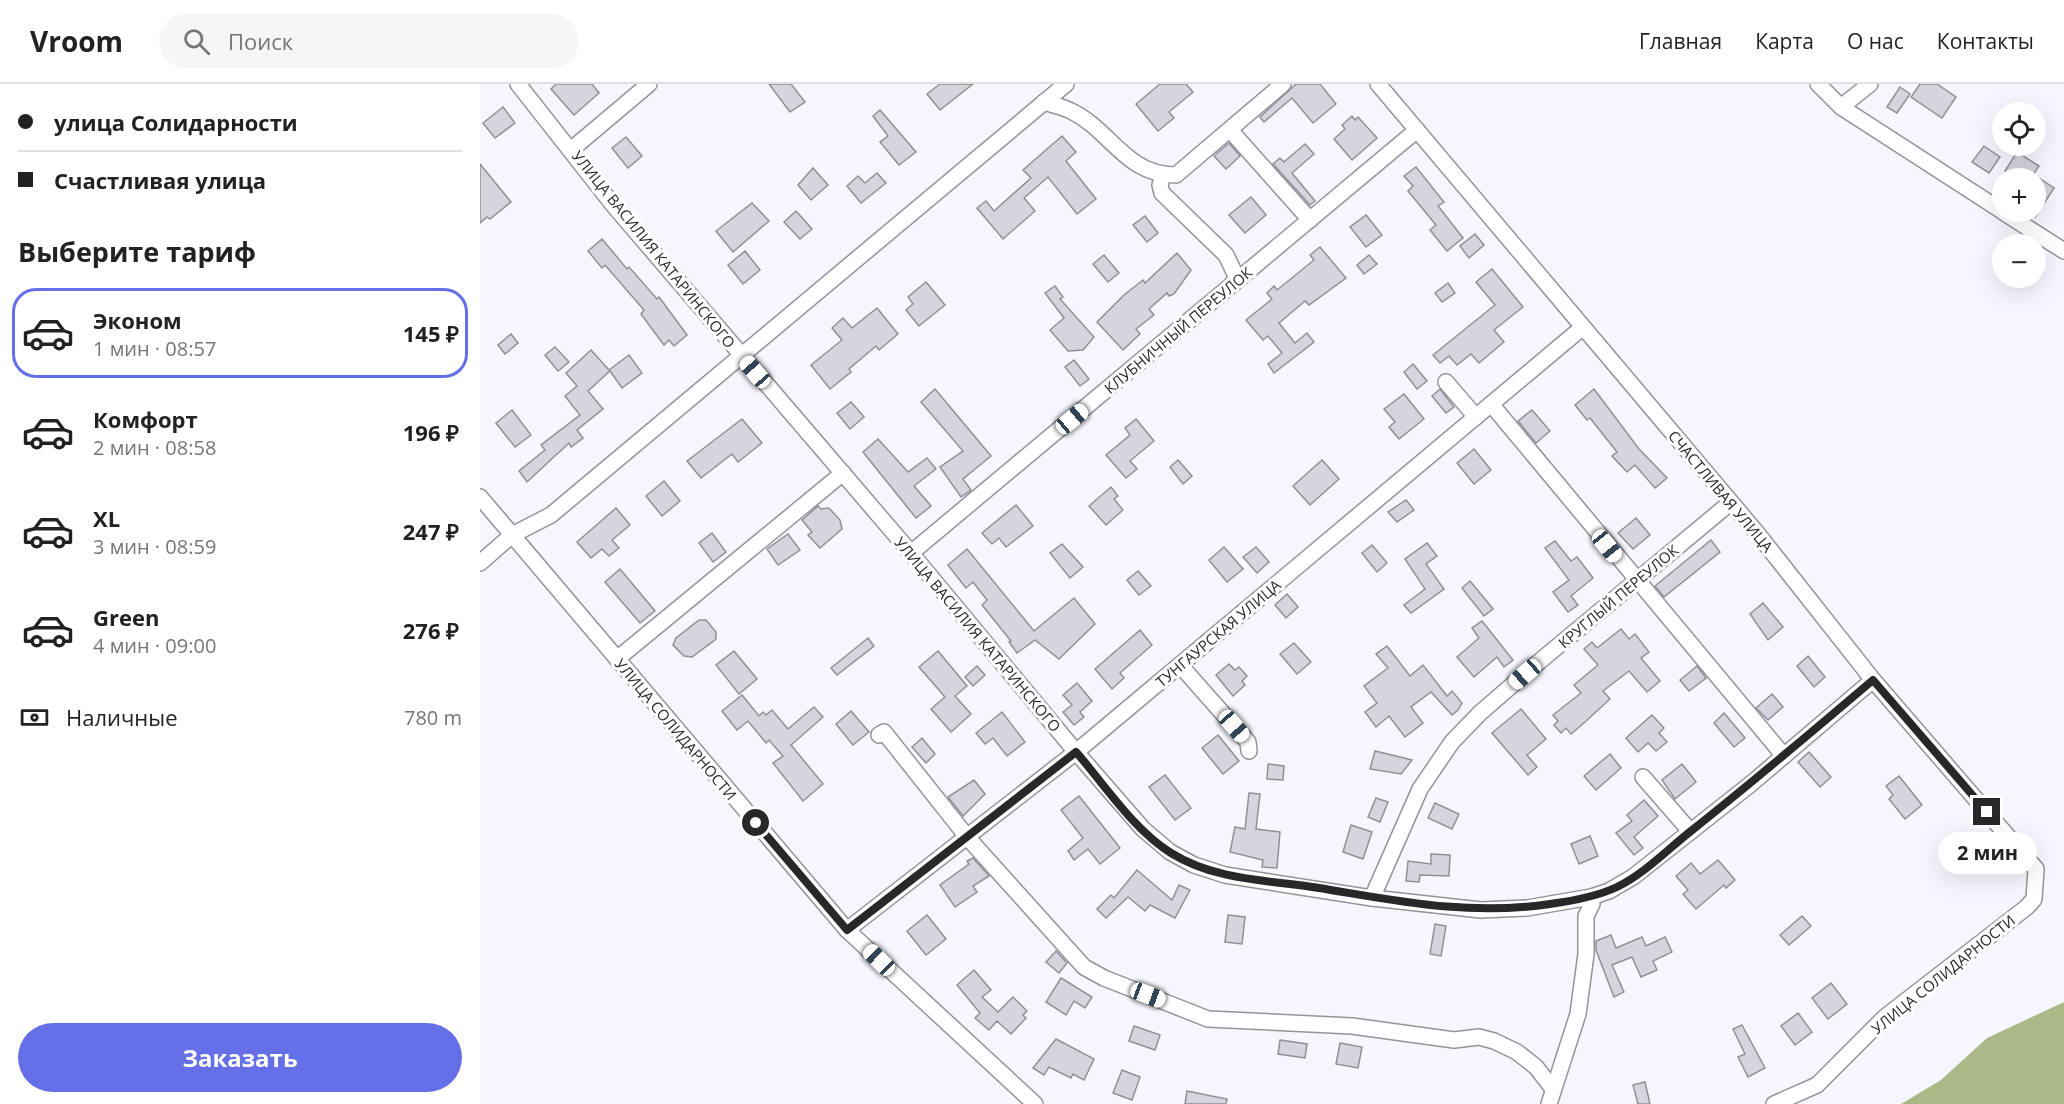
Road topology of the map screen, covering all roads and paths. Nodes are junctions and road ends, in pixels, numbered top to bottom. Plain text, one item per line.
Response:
1 (518, 84) edge
2 (649, 84) edge
3 (1066, 84) edge
4 (1283, 84) edge
5 (1378, 84) edge
6 (1818, 84) edge
7 (1870, 84) edge
8 (1044, 102) junction
9 (1841, 107) junction
10 (1230, 130) junction
11 (1417, 130) junction
12 (572, 149) junction
13 (1163, 174) junction
14 (1992, 204) edge
15 (1310, 220) junction
16 (2020, 222) edge
17 (2064, 251) edge
18 (1233, 284) junction
19 (1583, 327) junction
20 (740, 355) junction
21 (1446, 382) dead end
22 (1491, 404) junction
23 (1476, 417) junction
24 (843, 473) junction
25 (480, 497) edge
26 (1730, 503) junction
27 (512, 535) junction
28 (911, 553) junction
29 (480, 563) edge
30 (1636, 581) junction
31 (617, 659) junction
32 (1180, 665) junction
33 (1873, 680) junction
34 (879, 735) dead end
35 (1249, 751) dead end
36 (1076, 752) junction
37 (1784, 756) junction
38 (1643, 777) dead end
39 (1690, 831) junction
40 (968, 838) junction
41 (1591, 897) junction
42 (1372, 898) junction
43 (2027, 907) joint
44 (847, 930) junction
45 (1551, 1096) edge
46 (1035, 1104) edge
47 (1774, 1104) edge

1 - 12 street, УЛИЦА ВАСИЛИЯ КАТАРИНСКОГО
2 - 12 street
3 - 8 street
4 - 10 street
5 - 11 street, СЧАСТЛИВАЯ УЛИЦА
6 - 9 street
7 - 9 street
8 - 13 street
8 - 20 street
9 - 14 street
10 - 13 street
10 - 15 street
11 - 15 street, КЛУБНИЧНЫЙ ПЕРЕУЛОК
11 - 19 street, СЧАСТЛИВАЯ УЛИЦА
12 - 20 street, УЛИЦА ВАСИЛИЯ КАТАРИНСКОГО
13 - 18 street
15 - 18 street, КЛУБНИЧНЫЙ ПЕРЕУЛОК
16 - 17 street
18 - 28 street, КЛУБНИЧНЫЙ ПЕРЕУЛОК
19 - 22 street, ТУНГАУРСКАЯ УЛИЦА
19 - 26 street, СЧАСТЛИВАЯ УЛИЦА
20 - 24 street, УЛИЦА ВАСИЛИЯ КАТАРИНСКОГО
20 - 27 street
21 - 23 street
22 - 23 street, ТУНГАУРСКАЯ УЛИЦА
22 - 30 street
23 - 32 street, ТУНГАУРСКАЯ УЛИЦА
24 - 28 street, УЛИЦА ВАСИЛИЯ КАТАРИНСКОГО
24 - 31 street
25 - 27 street, УЛИЦА СОЛИДАРНОСТИ
26 - 30 street, КРУГЛЫЙ ПЕРЕУЛОК
26 - 33 street, СЧАСТЛИВАЯ УЛИЦА
27 - 29 street
27 - 31 street, УЛИЦА СОЛИДАРНОСТИ
28 - 36 street, УЛИЦА ВАСИЛИЯ КАТАРИНСКОГО
30 - 37 street
30 - 42 street, КРУГЛЫЙ ПЕРЕУЛОК
31 - 44 street, УЛИЦА СОЛИДАРНОСТИ
32 - 35 street
32 - 36 street, ТУНГАУРСКАЯ УЛИЦА
33 - 37 street, УЛИЦА ВАСИЛИЯ КАТАРИНСКОГО
33 - 43 street, СЧАСТЛИВАЯ УЛИЦА
34 - 40 street
36 - 40 street, ТУНГАУРСКАЯ УЛИЦА
36 - 42 street, УЛИЦА ВАСИЛИЯ КАТАРИНСКОГО
37 - 39 street, УЛИЦА ВАСИЛИЯ КАТАРИНСКОГО
38 - 39 street
39 - 41 street, УЛИЦА ВАСИЛИЯ КАТАРИНСКОГО
40 - 44 street, ТУНГАУРСКАЯ УЛИЦА
40 - 45 street
41 - 42 street, УЛИЦА ВАСИЛИЯ КАТАРИНСКОГО
41 - 45 street
43 - 47 street, УЛИЦА СОЛИДАРНОСТИ
44 - 46 street, УЛИЦА СОЛИДАРНОСТИ

